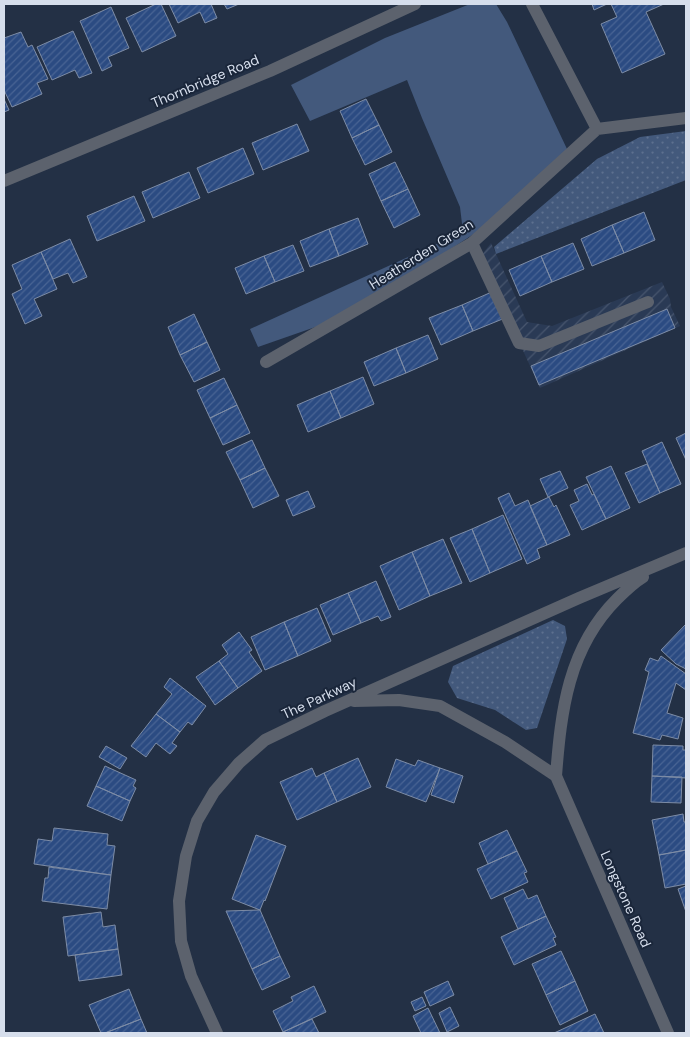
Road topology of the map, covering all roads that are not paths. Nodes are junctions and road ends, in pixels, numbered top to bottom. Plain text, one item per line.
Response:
1 (415, 4) edge
2 (532, 4) edge
3 (686, 118) edge
4 (597, 130) junction
5 (4, 181) edge
6 (472, 243) junction
7 (648, 302) dead end
8 (266, 362) dead end
9 (680, 556) edge
10 (348, 701) junction
11 (556, 776) junction
12 (218, 1033) edge
13 (668, 1033) edge

1 - 5 street, Thornbridge Road
2 - 4 street
3 - 4 street
4 - 6 street, Heatherden Green
6 - 7 street
6 - 8 street, Heatherden Green
9 - 10 street, The Parkway
9 - 11 street
10 - 11 street
10 - 12 street, The Parkway
11 - 13 street, Longstone Road

